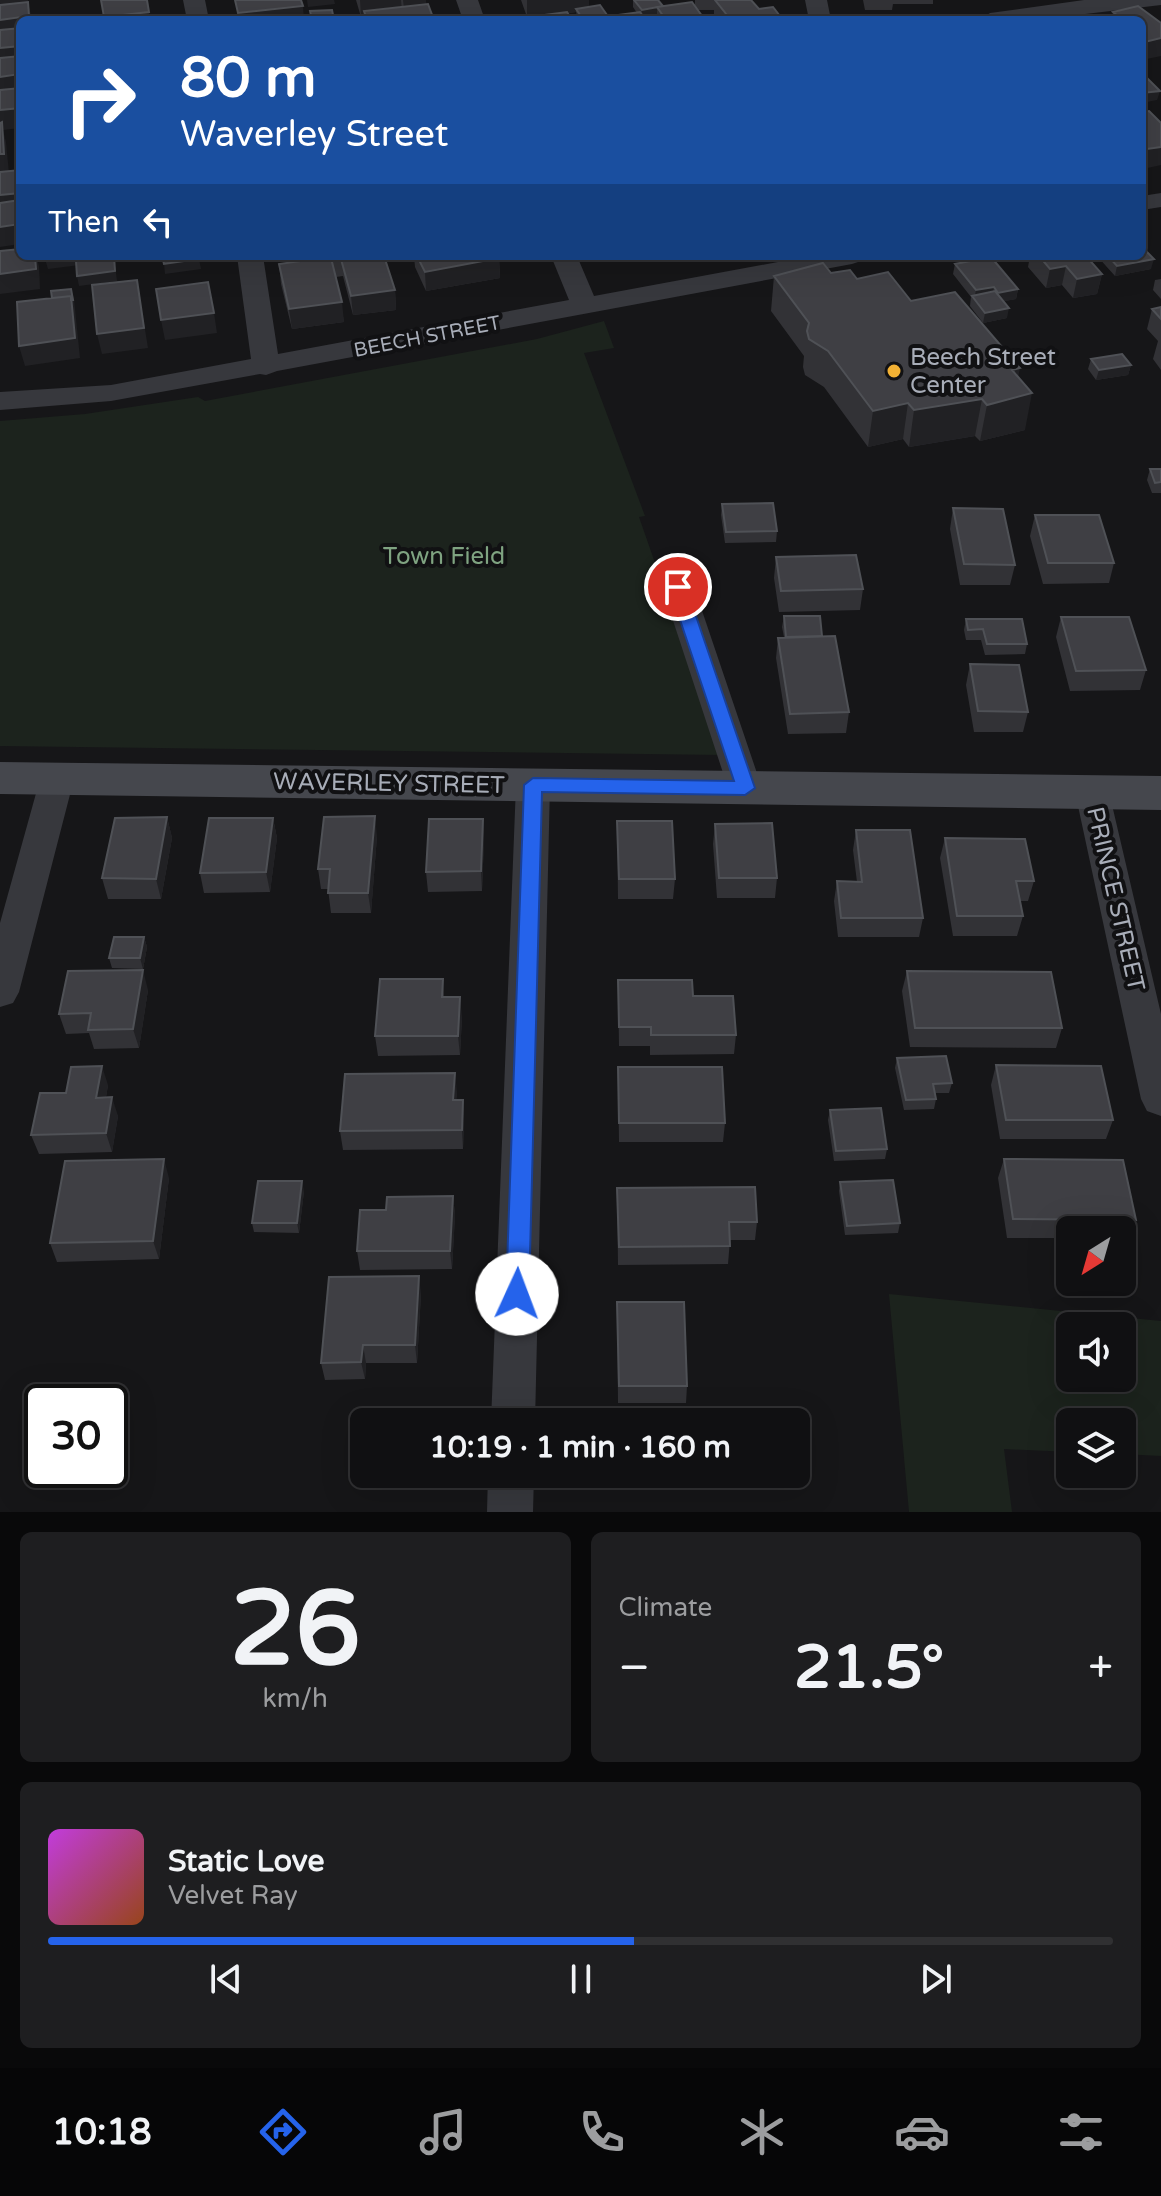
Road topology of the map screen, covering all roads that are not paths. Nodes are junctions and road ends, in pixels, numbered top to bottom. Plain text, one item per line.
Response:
1 (1154, 0) edge
2 (1107, 2) edge
3 (1016, 16) edge
4 (251, 260) edge
5 (566, 260) edge
6 (831, 260) edge
7 (585, 306) junction
8 (266, 367) junction
9 (0, 401) edge
10 (678, 587) dead end
11 (0, 778) edge
12 (57, 779) junction
13 (533, 785) junction
14 (745, 788) junction
15 (1092, 792) junction
16 (1161, 793) edge
17 (0, 992) edge
18 (1161, 1099) edge
19 (513, 1408) edge
20 (511, 1488) edge
21 (510, 1512) edge

1 - 2 street
2 - 3 street
4 - 8 street
5 - 7 street
6 - 7 street, BEECH STREET
7 - 8 street, BEECH STREET
8 - 9 street, BEECH STREET
10 - 14 street
11 - 12 street, WAVERLEY STREET
12 - 13 street, WAVERLEY STREET
12 - 17 street
13 - 14 street, WAVERLEY STREET
13 - 19 street
14 - 15 street, WAVERLEY STREET
15 - 16 street, WAVERLEY STREET
15 - 18 street, PRINCE STREET
20 - 21 street

